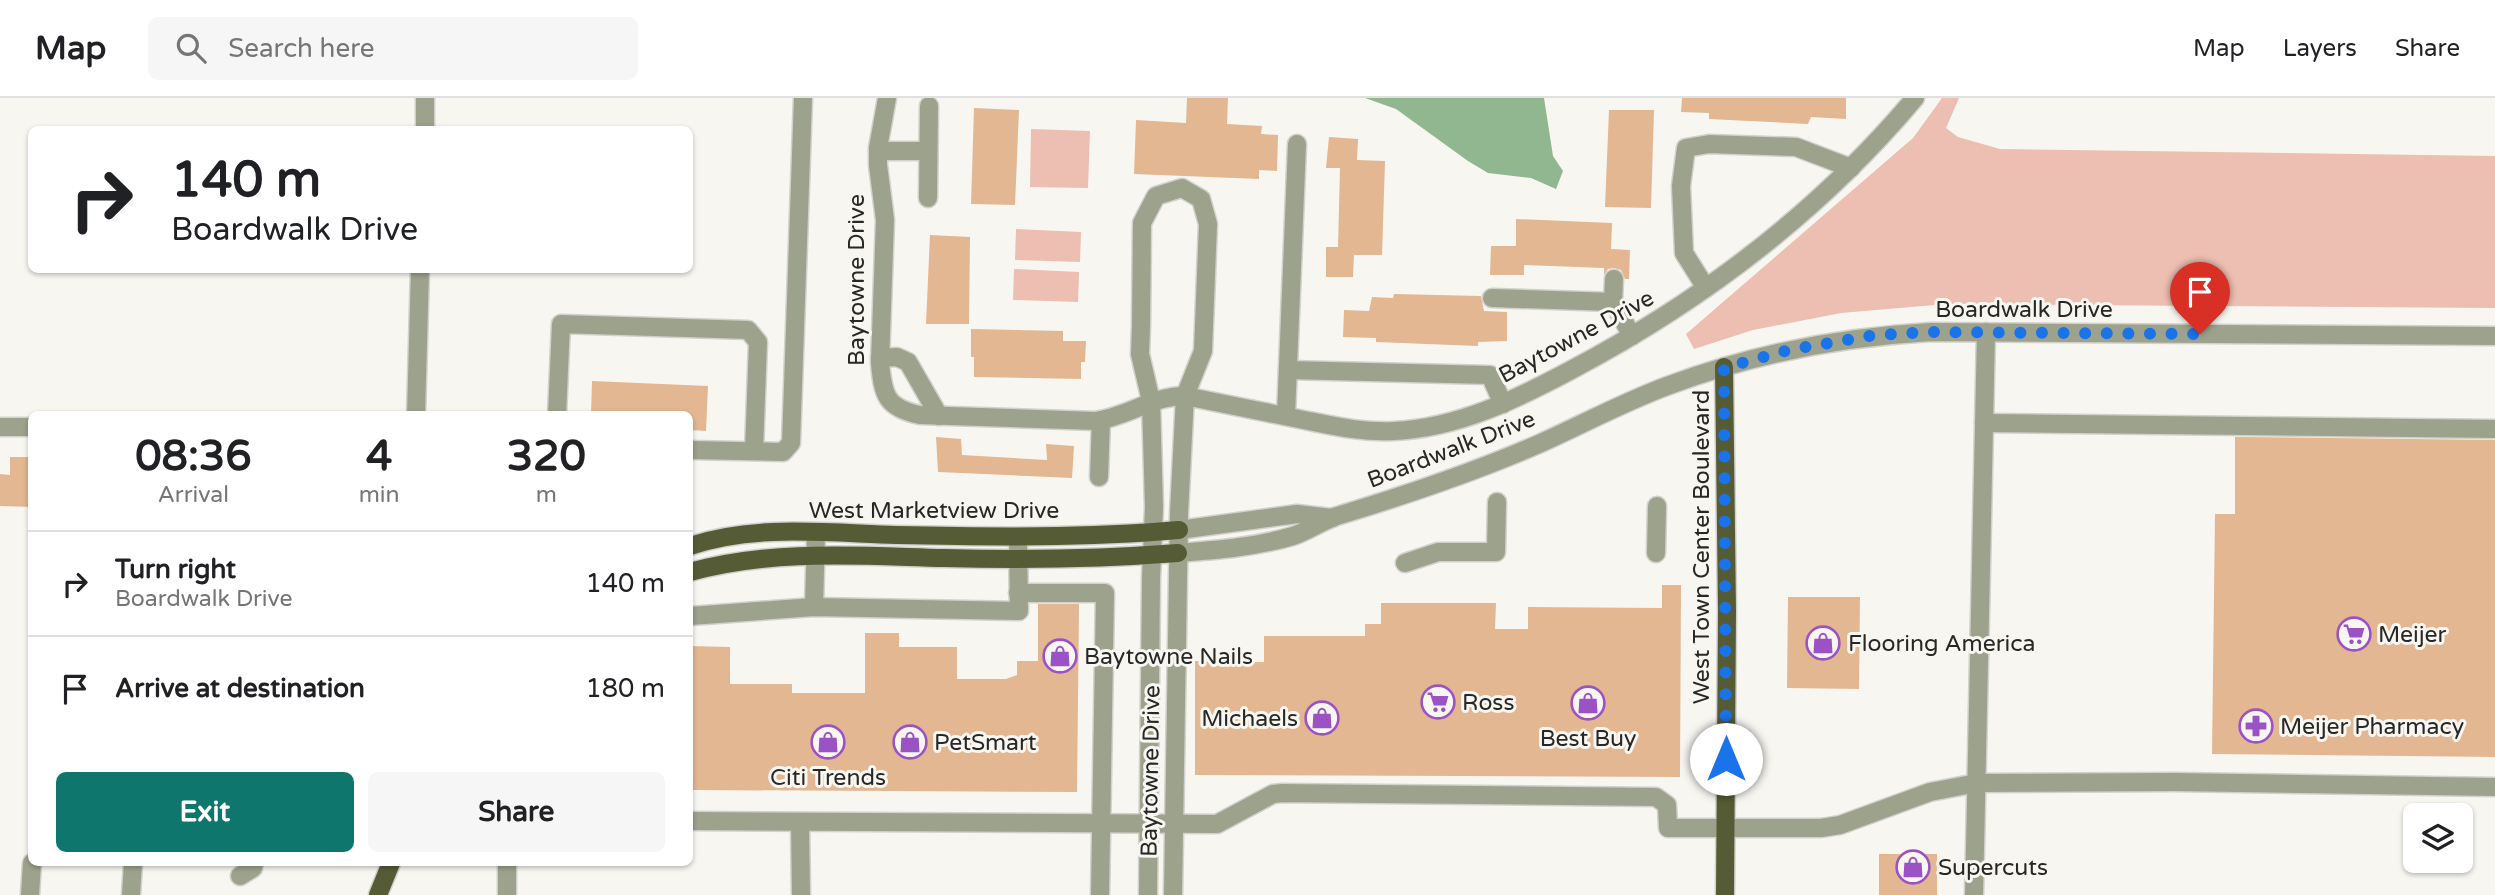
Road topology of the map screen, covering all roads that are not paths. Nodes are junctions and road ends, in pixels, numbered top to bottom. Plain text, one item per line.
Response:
1 (425, 98) edge
2 (803, 98) edge
3 (887, 98) edge
4 (1916, 98) edge
5 (929, 106) dead end
6 (425, 126) edge
7 (1297, 144) dead end
8 (878, 151) junction
9 (928, 151) junction
10 (1851, 168) junction
11 (928, 198) dead end
12 (421, 273) edge
13 (1614, 279) dead end
14 (1706, 288) junction
15 (1492, 298) dead end
16 (1613, 302) junction
17 (1986, 332) junction
18 (1632, 336) junction
19 (2495, 336) edge
20 (880, 358) junction
21 (1724, 368) junction
22 (1288, 370) junction
23 (1185, 396) junction
24 (1151, 401) junction
25 (1503, 404) junction
26 (416, 411) edge
27 (557, 411) edge
28 (939, 416) junction
29 (1286, 416) junction
30 (1101, 420) junction
31 (1984, 423) junction
32 (0, 426) edge
33 (28, 427) edge
34 (2495, 429) edge
35 (693, 450) edge
36 (754, 451) junction
37 (1099, 477) dead end
38 (1497, 502) dead end
39 (1657, 506) dead end
40 (1332, 517) junction
41 (1179, 530) junction
42 (1151, 532) junction
43 (816, 533) junction
44 (1018, 538) junction
45 (693, 545) edge
46 (1178, 553) junction
47 (1656, 553) dead end
48 (815, 555) junction
49 (1151, 555) junction
50 (1017, 560) junction
51 (1405, 563) dead end
52 (693, 571) edge
53 (1018, 593) junction
54 (814, 607) junction
55 (693, 616) edge
56 (1150, 714) junction
57 (1176, 714) junction
58 (1978, 783) junction
59 (2495, 787) edge
60 (693, 821) edge
61 (800, 822) junction
62 (1101, 824) junction
63 (1149, 824) junction
64 (1174, 824) junction
65 (1726, 828) junction
66 (32, 866) edge
67 (133, 866) edge
68 (253, 866) edge
69 (390, 866) edge
70 (508, 866) edge
71 (240, 876) dead end
72 (30, 895) edge
73 (131, 895) edge
74 (378, 895) edge
75 (507, 895) edge
76 (801, 895) edge
77 (1100, 895) edge
78 (1148, 895) edge
79 (1173, 895) edge
80 (1725, 895) edge
81 (1974, 895) edge

1 - 6 street
2 - 36 street
3 - 8 street, Baytowne Drive
4 - 10 street, Baytowne Drive
5 - 9 street
7 - 22 street
8 - 9 street
8 - 20 street, Baytowne Drive
9 - 11 street
10 - 14 street, Baytowne Drive
10 - 14 street
12 - 26 street
13 - 16 street
14 - 18 street, Baytowne Drive
15 - 16 street
16 - 18 street
17 - 19 street, Boardwalk Drive
17 - 21 street, Boardwalk Drive
17 - 31 street
18 - 25 street, Baytowne Drive
20 - 28 street
20 - 28 street, Baytowne Drive
21 - 40 street, Boardwalk Drive
21 - 65 main road, West Town Center Boulevard
22 - 25 street
22 - 29 street
23 - 24 street, Baytowne Drive
23 - 24 street
23 - 29 street, Baytowne Drive
23 - 41 street, Baytowne Drive
24 - 30 street, Baytowne Drive
24 - 42 street, Baytowne Drive
25 - 29 street, Baytowne Drive
27 - 36 street
28 - 30 street, Baytowne Drive
30 - 37 street
31 - 34 street
31 - 58 street
32 - 33 street
35 - 36 street
38 - 51 street
39 - 47 street
40 - 41 street, Boardwalk Drive
40 - 46 street, Boardwalk Drive
41 - 42 main road, West Marketview Drive
41 - 46 street, Baytowne Drive
42 - 44 main road, West Marketview Drive
42 - 49 street, Baytowne Drive
43 - 44 main road, West Marketview Drive
43 - 45 main road, West Marketview Drive
43 - 48 street
44 - 50 street
46 - 49 main road, West Marketview Drive
46 - 57 street, Baytowne Drive
48 - 50 main road, West Marketview Drive
48 - 52 main road, West Marketview Drive
48 - 54 street
49 - 50 main road, West Marketview Drive
49 - 56 street, Baytowne Drive
50 - 53 street
53 - 54 street
53 - 62 street
54 - 55 street
56 - 57 street
56 - 63 street, Baytowne Drive
57 - 64 street, Baytowne Drive
58 - 59 street
58 - 65 street
58 - 81 street
60 - 61 street
61 - 62 street
61 - 76 street
62 - 63 street
62 - 77 street
63 - 64 street
63 - 78 street, Baytowne Drive
64 - 65 street
64 - 79 street, Baytowne Drive
65 - 80 main road, West Town Center Boulevard
66 - 72 street
67 - 73 street
68 - 71 street
69 - 74 main road
70 - 75 street

